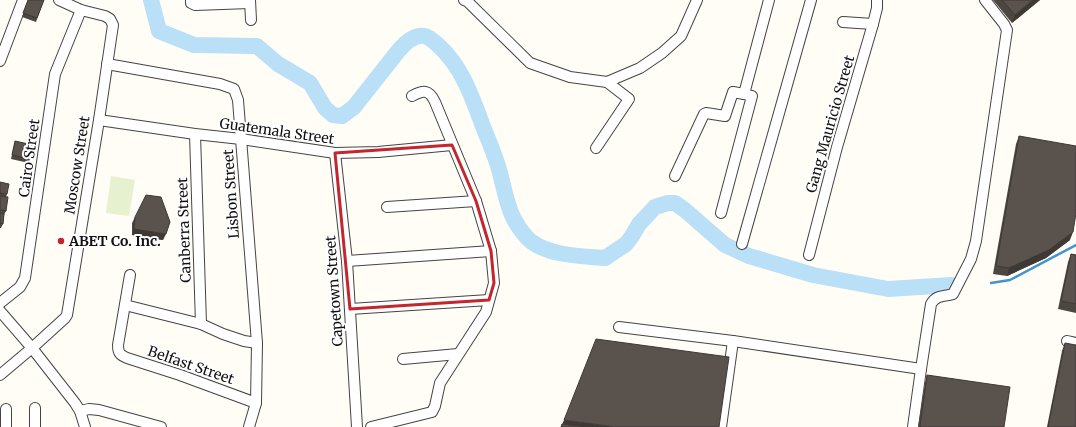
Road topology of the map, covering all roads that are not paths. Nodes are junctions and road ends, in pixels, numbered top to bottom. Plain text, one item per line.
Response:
1 (23, 0) edge
2 (59, 0) edge
3 (191, 0) edge
4 (464, 0) edge
5 (697, 0) edge
6 (769, 0) edge
7 (811, 0) edge
8 (877, 0) edge
9 (985, 0) edge
10 (250, 2) edge
11 (81, 10) junction
12 (251, 20) dead end
13 (843, 22) dead end
14 (873, 24) junction
15 (0, 60) edge
16 (107, 64) junction
17 (607, 82) junction
18 (744, 94) junction
19 (412, 96) dead end
20 (99, 120) junction
21 (195, 134) junction
22 (241, 139) junction
23 (452, 145) junction
24 (596, 148) dead end
25 (335, 153) junction
26 (675, 176) dead end
27 (476, 201) junction
28 (387, 207) dead end
29 (720, 213) dead end
30 (742, 244) dead end
31 (491, 251) junction
32 (809, 255) dead end
33 (347, 261) junction
34 (130, 275) dead end
35 (489, 300) junction
36 (0, 304) edge
37 (125, 305) junction
38 (350, 309) junction
39 (0, 311) edge
40 (201, 324) junction
41 (619, 327) dead end
42 (733, 341) junction
43 (257, 343) junction
44 (32, 348) junction
45 (458, 354) junction
46 (402, 359) dead end
47 (921, 369) junction
48 (0, 375) edge
49 (256, 403) junction
50 (6, 408) dead end
51 (35, 408) dead end
52 (80, 411) junction
53 (141, 424) edge
54 (6, 427) edge
55 (35, 427) edge
56 (86, 427) edge
57 (161, 427) edge
58 (249, 427) edge
59 (357, 427) edge
60 (371, 427) edge
61 (721, 427) edge
62 (913, 427) edge

1 - 15 street
2 - 11 street
3 - 10 street
4 - 17 street
5 - 17 street
6 - 18 street
7 - 30 street
8 - 14 street, Gang Mauricio Street
9 - 47 street
10 - 12 street
11 - 16 street, Moscow Street
11 - 36 street, Cairo Street
13 - 14 street
14 - 32 street, Gang Mauricio Street
16 - 20 street, Moscow Street
16 - 22 street, Lisbon Street
17 - 24 street
18 - 26 street
18 - 29 street
19 - 23 street
20 - 21 street, Guatemala Street
20 - 44 street, Moscow Street
21 - 22 street, Guatemala Street
21 - 40 street, Canberra Street
22 - 25 street, Guatemala Street
22 - 43 street, Lisbon Street
23 - 25 street, Guatemala Street
23 - 27 street
25 - 33 street, Capetown Street
27 - 28 street
27 - 31 street
31 - 33 street
31 - 35 street
33 - 38 street, Capetown Street
34 - 37 street
35 - 38 street
35 - 45 street
37 - 40 street
37 - 49 street, Belfast Street
38 - 59 street, Capetown Street
39 - 44 street
40 - 43 street
41 - 42 street
42 - 47 street
42 - 61 street
43 - 49 street, Lisbon Street
44 - 48 street, Moscow Street
44 - 52 street
45 - 46 street
45 - 60 street
47 - 62 street
49 - 58 street, Lisbon Street
50 - 54 street
51 - 55 street
52 - 53 street
52 - 56 street
53 - 57 street

